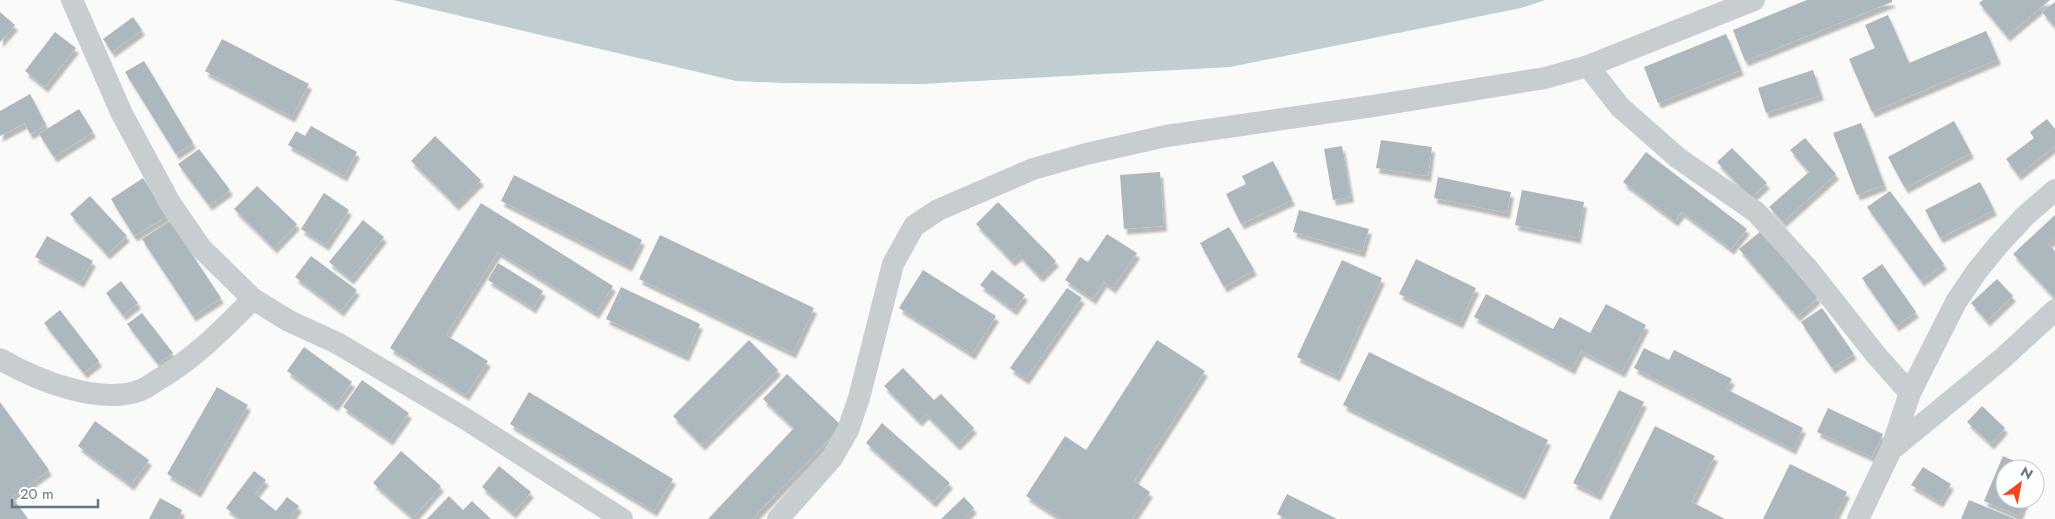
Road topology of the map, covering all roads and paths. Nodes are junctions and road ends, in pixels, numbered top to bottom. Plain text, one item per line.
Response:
1 (72, 0) edge
2 (1754, 0) edge
3 (1588, 66) junction
4 (2055, 190) edge
5 (252, 299) junction
6 (2055, 310) edge
7 (0, 358) edge
8 (1910, 393) junction
9 (1891, 450) junction
10 (622, 519) edge
11 (778, 519) edge
12 (1858, 519) edge

1 - 5 street
2 - 3 street
3 - 8 street
3 - 11 street
4 - 8 street
5 - 7 street
5 - 10 street
6 - 9 street
8 - 9 street
9 - 12 street

